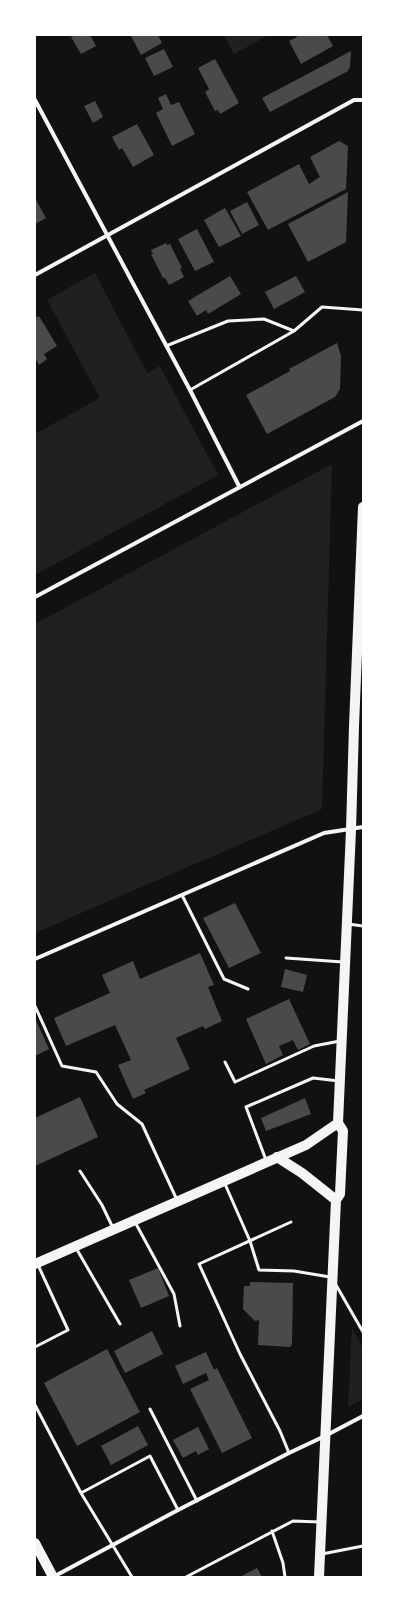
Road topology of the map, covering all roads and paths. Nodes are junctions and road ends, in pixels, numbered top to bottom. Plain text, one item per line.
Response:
1 (35, 100) edge
2 (363, 100) edge
3 (108, 236) junction
4 (35, 275) edge
5 (363, 310) edge
6 (294, 331) junction
7 (166, 346) junction
8 (190, 390) junction
9 (363, 421) edge
10 (239, 486) junction
11 (363, 507) edge
12 (35, 597) edge
13 (360, 635) edge
14 (363, 828) edge
15 (351, 830) junction
16 (182, 895) junction
17 (346, 923) junction
18 (363, 926) edge
19 (286, 958) dead end
20 (35, 959) edge
21 (345, 962) junction
22 (248, 989) dead end
23 (35, 1006) edge
24 (342, 1040) junction
25 (225, 1062) dead end
26 (340, 1082) junction
27 (338, 1123) junction
28 (277, 1157) junction
29 (267, 1162) junction
30 (80, 1171) dead end
31 (223, 1181) junction
32 (336, 1200) junction
33 (178, 1201) junction
34 (134, 1220) junction
35 (291, 1222) dead end
36 (113, 1230) junction
37 (250, 1241) junction
38 (75, 1247) junction
39 (36, 1264) edge
40 (331, 1278) junction
41 (120, 1324) dead end
42 (180, 1326) dead end
43 (363, 1332) edge
44 (35, 1347) edge
45 (35, 1405) edge
46 (150, 1409) dead end
47 (363, 1416) edge
48 (325, 1436) junction
49 (289, 1453) junction
50 (81, 1493) junction
51 (197, 1501) junction
52 (178, 1510) junction
53 (321, 1522) junction
54 (272, 1531) junction
55 (35, 1543) edge
56 (112, 1545) junction
57 (363, 1546) edge
58 (320, 1554) junction
59 (53, 1577) edge
60 (132, 1577) edge
61 (186, 1577) edge
62 (285, 1577) edge
63 (320, 1577) edge

1 - 3 street
2 - 3 street
3 - 4 street
3 - 7 street
5 - 6 lane
6 - 7 lane
6 - 8 lane
7 - 8 street
8 - 10 street
9 - 10 street
10 - 12 street
11 - 13 main road
13 - 15 main road
14 - 15 street
15 - 16 street
15 - 17 main road
16 - 20 street
16 - 22 lane
17 - 18 lane
17 - 21 main road
19 - 21 lane
21 - 24 main road
23 - 33 lane
24 - 25 lane
24 - 26 main road
26 - 27 main road
26 - 29 lane
27 - 28 main road
27 - 32 main road
28 - 29 main road
28 - 32 main road
29 - 31 main road
30 - 36 lane
31 - 33 main road
31 - 37 lane
32 - 40 main road
33 - 34 main road
34 - 36 main road
34 - 42 lane
35 - 37 lane
36 - 38 main road
37 - 40 lane
37 - 49 lane
38 - 39 main road
38 - 41 lane
39 - 44 lane
40 - 43 lane
40 - 48 main road
45 - 50 lane
46 - 51 lane
47 - 48 street
48 - 49 street
48 - 53 main road
49 - 51 street
50 - 52 lane
50 - 56 lane
51 - 52 street
52 - 56 street
53 - 54 lane
53 - 58 main road
54 - 61 lane
54 - 62 lane
55 - 59 main road
56 - 59 street
56 - 60 lane
57 - 58 lane
58 - 63 main road

